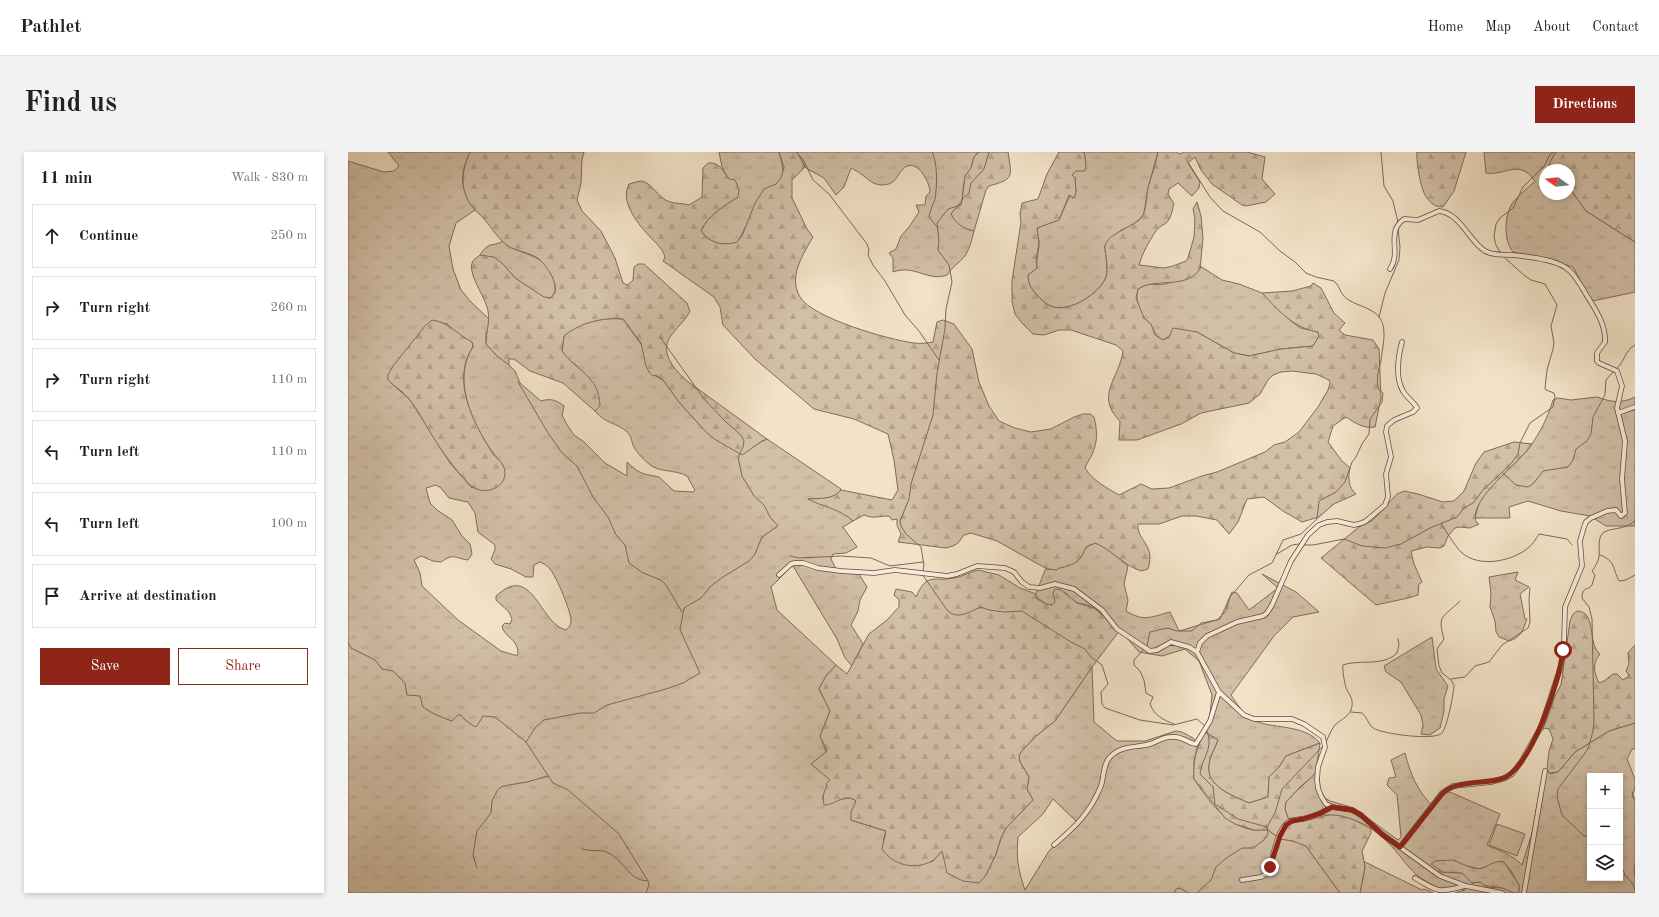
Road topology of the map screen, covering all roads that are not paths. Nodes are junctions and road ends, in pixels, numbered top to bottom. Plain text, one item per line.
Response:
1 (1390, 269) dead end
2 (1402, 342) dead end
3 (1635, 407) edge
4 (1618, 413) junction
5 (779, 575) dead end
6 (1197, 652) junction
7 (1219, 692) junction
8 (1545, 771) dead end
9 (1332, 807) junction
10 (1054, 845) dead end
11 (1400, 847) junction
12 (1415, 878) dead end
13 (1242, 880) dead end
14 (1466, 886) junction
15 (1502, 893) edge
16 (1524, 893) edge

1 - 4 street
2 - 6 street
3 - 4 street
4 - 11 street
5 - 6 street
6 - 7 street
7 - 9 street
7 - 10 street
8 - 16 street
9 - 11 street
9 - 13 street
11 - 14 street
12 - 14 street
14 - 15 street

